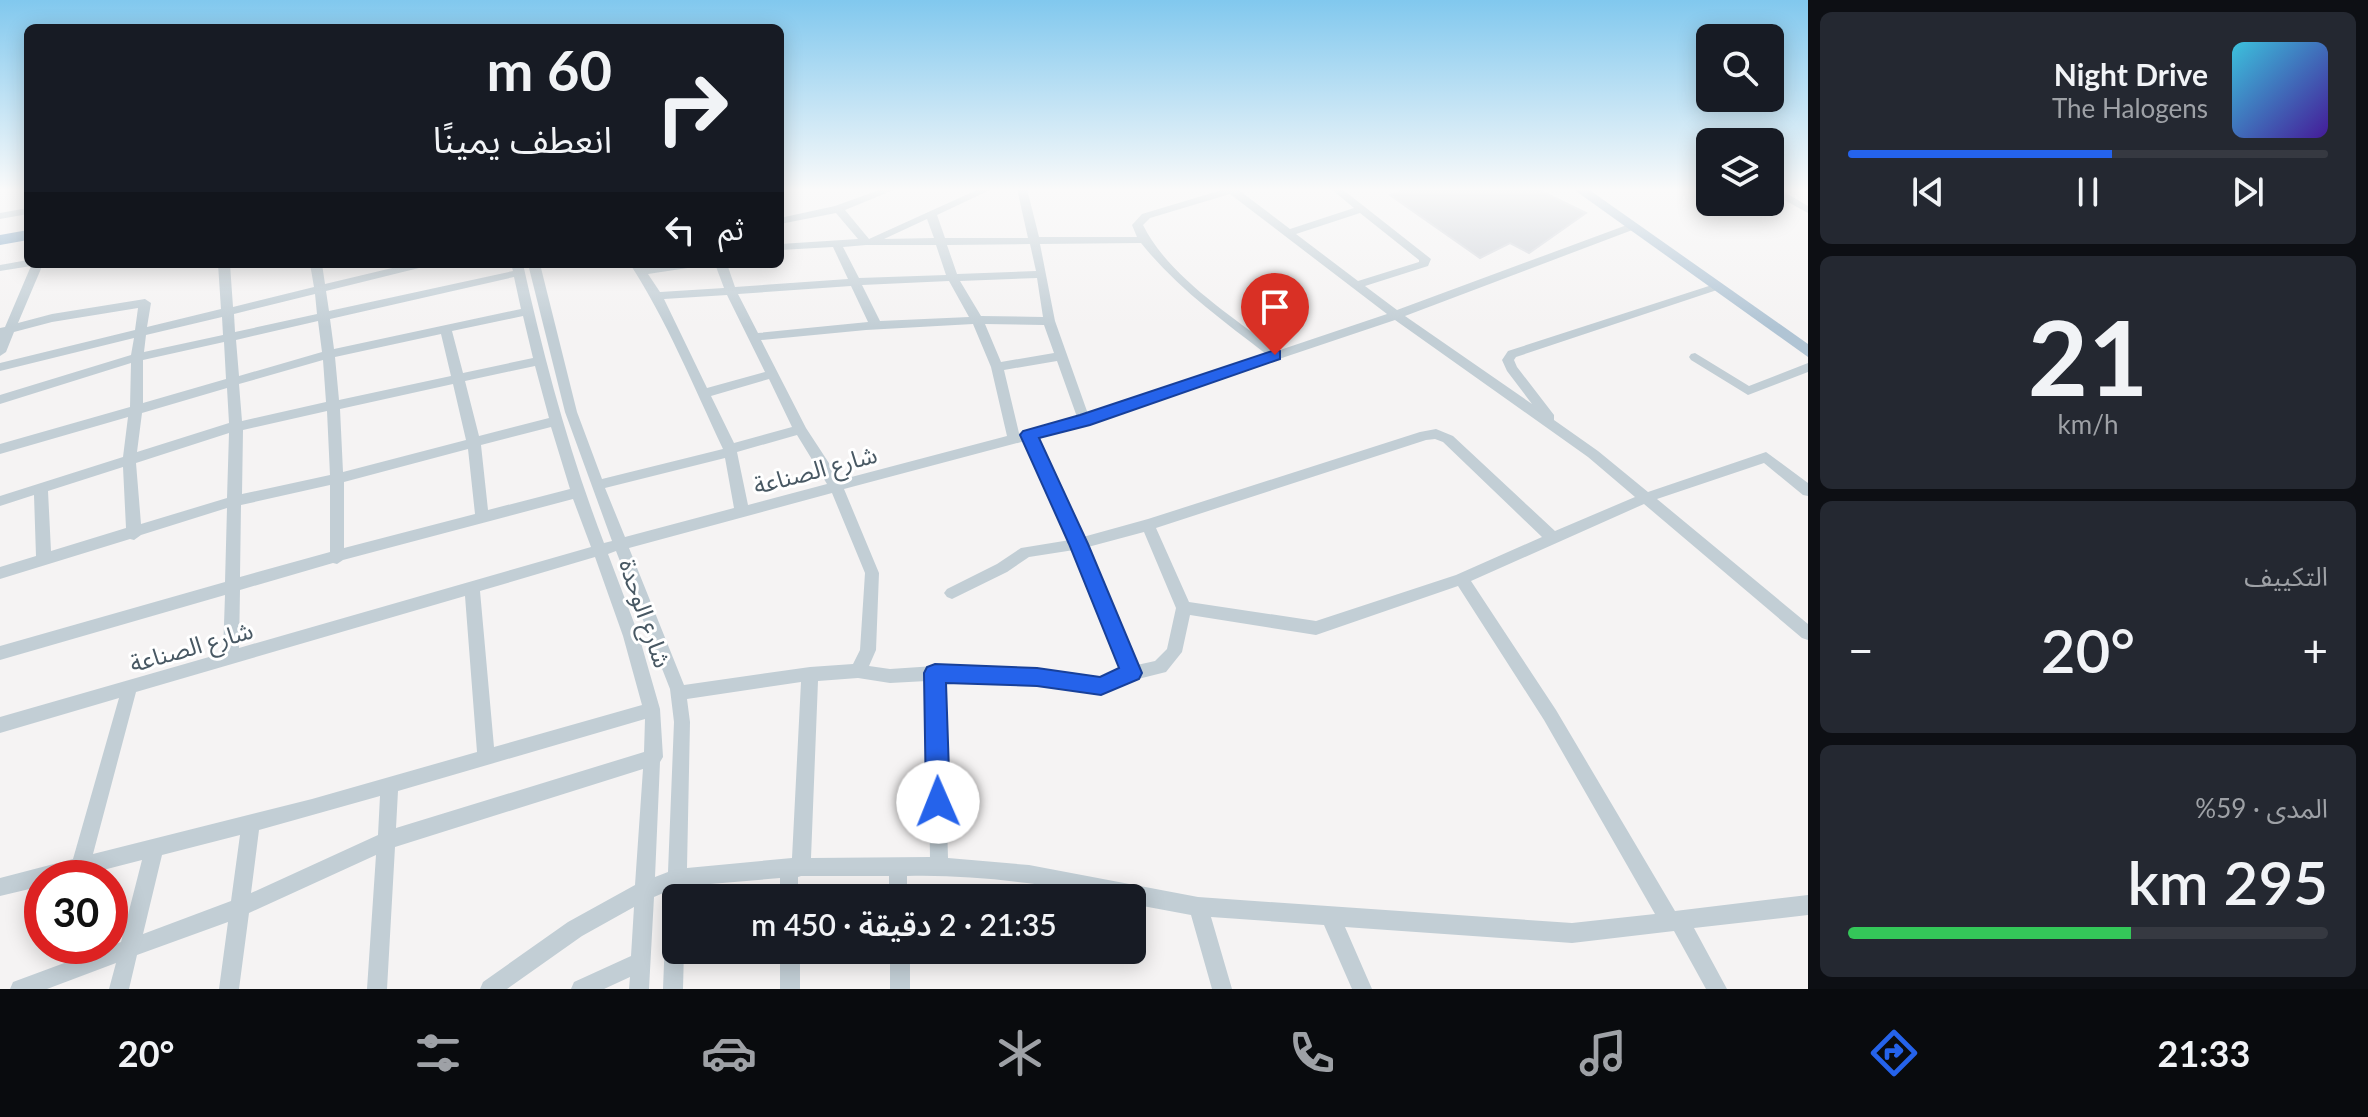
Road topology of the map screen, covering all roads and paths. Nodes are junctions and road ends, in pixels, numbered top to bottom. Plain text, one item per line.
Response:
1 (860, 235) edge
2 (882, 235) edge
3 (937, 235) edge
4 (1032, 235) edge
5 (1142, 235) edge
6 (1291, 235) edge
7 (1395, 235) edge
8 (1609, 235) edge
9 (1643, 235) edge
10 (24, 236) edge
11 (0, 240) edge
12 (1145, 240) junction
13 (866, 242) junction
14 (939, 242) junction
15 (1033, 242) junction
16 (836, 243) junction
17 (784, 247) edge
18 (24, 264) edge
19 (0, 268) edge
20 (35, 268) edge
21 (227, 268) edge
22 (317, 268) edge
23 (406, 268) edge
24 (535, 268) edge
25 (637, 268) edge
26 (722, 268) edge
27 (518, 269) edge
28 (1042, 274) junction
29 (953, 279) junction
30 (852, 282) junction
31 (1357, 285) junction
32 (1716, 287) junction
33 (320, 288) junction
34 (731, 292) junction
35 (657, 296) junction
36 (527, 311) junction
37 (227, 313) junction
38 (322, 315) junction
39 (1396, 315) junction
40 (976, 318) junction
41 (1049, 321) junction
42 (875, 324) junction
43 (446, 329) junction
44 (3, 331) edge
45 (141, 333) junction
46 (228, 336) junction
47 (756, 337) junction
48 (0, 352) edge
49 (1808, 352) edge
50 (329, 354) junction
51 (1275, 355) junction
52 (1061, 356) junction
53 (1695, 357) dead end
54 (137, 358) junction
55 (538, 361) junction
56 (0, 367) edge
57 (997, 367) junction
58 (1808, 367) edge
59 (772, 374) junction
60 (456, 378) junction
61 (231, 382) junction
62 (703, 394) junction
63 (0, 400) edge
64 (334, 405) junction
65 (136, 408) junction
66 (1084, 420) junction
67 (555, 421) junction
68 (236, 427) junction
69 (1556, 428) junction
70 (800, 429) junction
71 (1022, 437) junction
72 (474, 443) junction
73 (0, 449) edge
74 (730, 450) junction
75 (129, 461) junction
76 (339, 478) junction
77 (597, 485) junction
78 (836, 486) junction
79 (41, 488) junction
80 (1808, 491) edge
81 (578, 492) junction
82 (1645, 498) junction
83 (0, 501) edge
84 (234, 501) junction
85 (742, 511) junction
86 (482, 517) junction
87 (1148, 525) junction
88 (134, 534) junction
89 (1553, 538) junction
90 (621, 544) junction
91 (1079, 544) junction
92 (599, 550) junction
93 (337, 558) junction
94 (44, 560) junction
95 (0, 573) edge
96 (1461, 579) junction
97 (231, 587) junction
98 (472, 587) junction
99 (952, 593) dead end
100 (1184, 608) junction
101 (1808, 633) edge
102 (0, 653) edge
103 (231, 657) junction
104 (858, 671) junction
105 (935, 673) junction
106 (1132, 673) junction
107 (810, 674) junction
108 (130, 686) junction
109 (678, 693) junction
110 (652, 709) junction
111 (0, 725) edge
112 (486, 757) junction
113 (654, 757) junction
114 (390, 785) junction
115 (251, 823) junction
116 (388, 840) junction
117 (155, 847) junction
118 (82, 860) edge
119 (102, 860) edge
120 (898, 866) junction
121 (939, 866) junction
122 (795, 867) junction
123 (24, 880) edge
124 (677, 884) edge
125 (699, 884) edge
126 (792, 884) edge
127 (898, 884) edge
128 (0, 887) edge
129 (662, 889) edge
130 (644, 891) junction
131 (1808, 905) edge
132 (1198, 907) junction
133 (239, 908) junction
134 (1330, 916) junction
135 (1676, 923) junction
136 (129, 949) junction
137 (640, 962) junction
138 (674, 964) edge
139 (790, 964) edge
140 (900, 964) edge
141 (20, 989) edge
142 (119, 989) edge
143 (229, 989) edge
144 (377, 989) edge
145 (490, 989) edge
146 (581, 989) edge
147 (639, 989) edge
148 (673, 989) edge
149 (790, 989) edge
150 (900, 989) edge
151 (1222, 989) edge
152 (1362, 989) edge
153 (1717, 989) edge

1 - 13 street
2 - 13 street
3 - 14 street
4 - 15 street
5 - 12 street
6 - 31 street
7 - 31 street
8 - 39 street, شارع الصناعة
9 - 32 main road
10 - 11 highway
12 - 15 street
12 - 51 street
13 - 14 street
13 - 16 street
14 - 15 street
14 - 29 street
15 - 28 street
16 - 17 street
16 - 30 street
18 - 19 street
20 - 44 street
21 - 37 street
22 - 33 street
23 - 33 street
24 - 77 street
25 - 35 street
26 - 34 street
27 - 36 street, شارع الوحدة
27 - 38 street
28 - 29 street
28 - 41 street
29 - 30 street
29 - 40 street
30 - 34 street
30 - 42 street
31 - 39 street
32 - 49 main road
32 - 69 street
33 - 37 street
33 - 38 street
34 - 35 street
34 - 47 street
35 - 62 street
36 - 43 street
36 - 55 street, شارع الوحدة
37 - 45 street
37 - 46 street
38 - 46 street
38 - 50 street
39 - 51 street, شارع الصناعة
39 - 69 street
40 - 41 street
40 - 42 street
40 - 57 street
41 - 52 street
42 - 47 street
43 - 50 street
43 - 60 street
44 - 45 street
44 - 48 street
45 - 54 street
45 - 56 street
46 - 54 street
46 - 61 street
47 - 59 street
50 - 61 street
50 - 64 street
51 - 66 street, شارع الصناعة
52 - 57 street
52 - 66 street
53 - 58 street
54 - 63 street
54 - 65 street
55 - 60 street
55 - 67 street, شارع الوحدة
57 - 71 street
59 - 62 street
59 - 70 street
60 - 64 street
60 - 72 street
61 - 65 street
61 - 68 street
62 - 74 street
64 - 68 street
64 - 76 street
65 - 73 street
65 - 75 street
66 - 71 street, شارع الصناعة
67 - 72 street
67 - 81 street, شارع الوحدة
68 - 75 street
68 - 84 street
69 - 82 street
70 - 74 street
70 - 78 street
71 - 78 street, شارع الصناعة
71 - 91 street
72 - 76 street
72 - 86 street
74 - 77 street
74 - 85 street
75 - 79 street
75 - 88 street
76 - 84 street
76 - 93 street
77 - 90 street
78 - 85 street, شارع الصناعة
78 - 104 street
79 - 83 street
79 - 94 street
80 - 82 street
81 - 86 street
81 - 92 street, شارع الوحدة
82 - 89 street
82 - 101 street
84 - 88 street
84 - 97 street
85 - 90 street, شارع الصناعة
86 - 93 street
87 - 89 street
87 - 91 street
87 - 100 street
88 - 94 street
89 - 96 street
90 - 92 street, شارع الصناعة
90 - 109 street
91 - 99 street
91 - 106 street
92 - 98 street, شارع الصناعة
92 - 110 street, شارع الوحدة
93 - 97 street
94 - 95 street
96 - 100 street
96 - 135 street
97 - 102 street
97 - 103 street
98 - 103 street, شارع الصناعة
98 - 112 street
100 - 106 street
103 - 108 street, شارع الصناعة
104 - 105 street
104 - 107 street
105 - 106 street
105 - 121 street
107 - 109 street
107 - 122 street
108 - 111 street, شارع الصناعة
108 - 118 street
109 - 124 street
110 - 112 street
110 - 113 street, شارع الوحدة
112 - 114 street
113 - 116 street
113 - 130 street, شارع الوحدة
114 - 115 street
114 - 116 street
115 - 117 street
115 - 133 street
116 - 133 street
116 - 144 street
117 - 119 street
117 - 136 street
120 - 121 street
120 - 122 street
120 - 127 street
121 - 132 street
122 - 125 street
122 - 126 street
123 - 128 street
129 - 130 street
130 - 137 street, شارع الوحدة
130 - 145 street
131 - 135 street
132 - 134 street
132 - 151 street
133 - 136 street
133 - 143 street
134 - 135 street
134 - 152 street
135 - 153 street
136 - 141 street
136 - 142 street
137 - 146 street
137 - 147 street, شارع الوحدة
138 - 148 street
139 - 149 street
140 - 150 street

